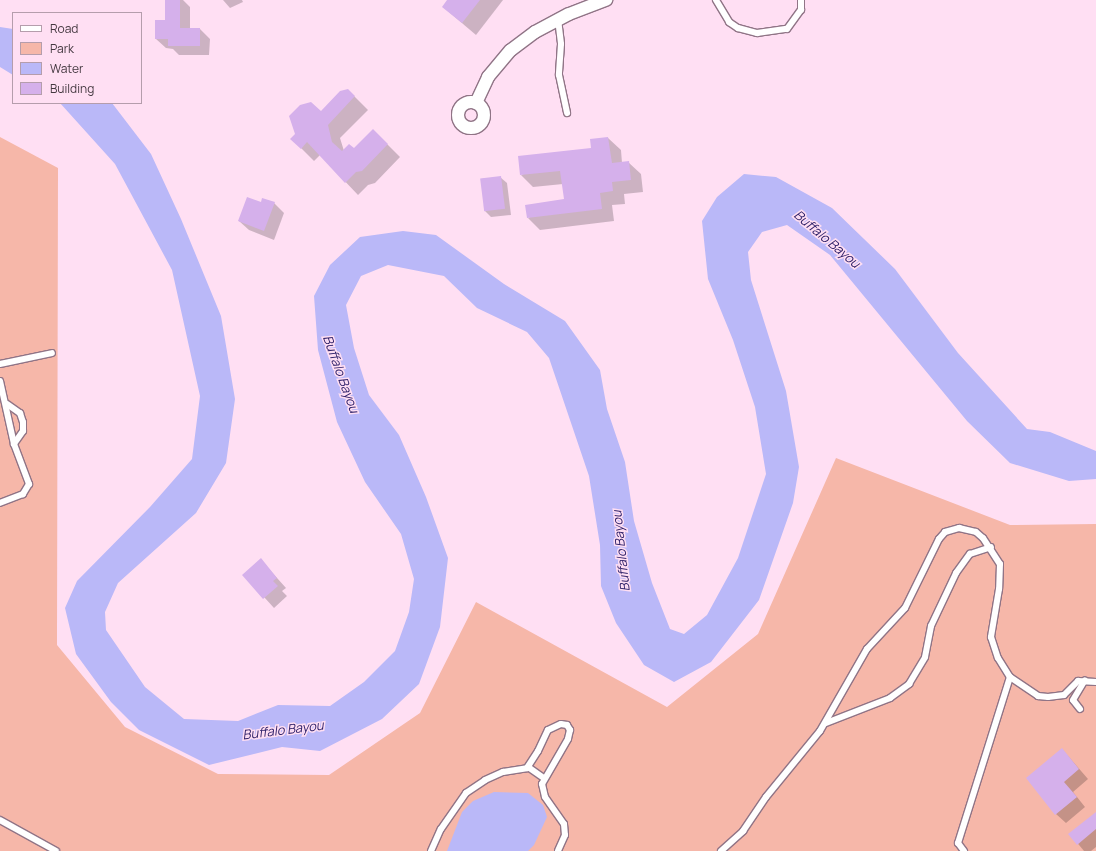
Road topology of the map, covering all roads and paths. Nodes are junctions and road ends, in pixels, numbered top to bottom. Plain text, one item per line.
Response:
1 (606, 0) edge
2 (716, 0) edge
3 (801, 0) edge
4 (558, 20) junction
5 (476, 102) dead end
6 (567, 113) dead end
7 (52, 353) dead end
8 (0, 364) edge
9 (0, 381) edge
10 (7, 404) junction
11 (14, 444) junction
12 (1, 502) edge
13 (991, 547) junction
14 (1010, 677) junction
15 (1085, 680) junction
16 (1096, 682) edge
17 (1080, 709) dead end
18 (826, 723) junction
19 (528, 767) junction
20 (544, 778) junction
21 (0, 820) edge
22 (56, 851) edge
23 (431, 851) edge
24 (558, 851) edge
25 (722, 851) edge
26 (964, 851) edge

1 - 4 street
2 - 3 lane
4 - 5 street
4 - 6 lane
7 - 8 lane
9 - 10 lane
10 - 11 lane
10 - 11 lane
11 - 12 lane
13 - 14 lane
13 - 18 lane
13 - 18 lane
14 - 15 lane
14 - 26 lane
15 - 16 lane
15 - 17 lane
18 - 25 lane
19 - 20 lane
19 - 20 lane
19 - 23 lane
20 - 24 lane
21 - 22 lane

